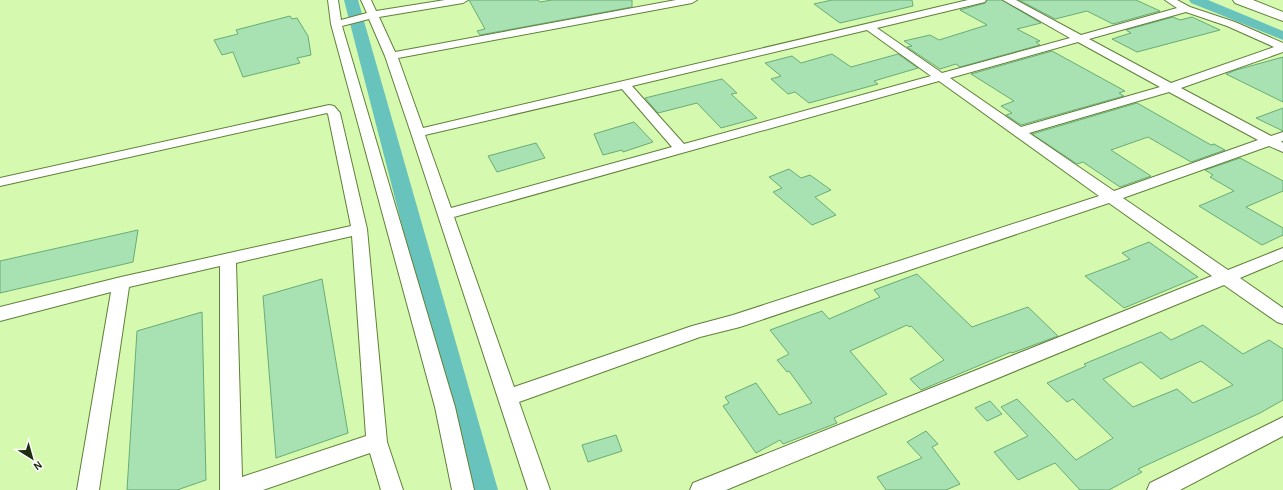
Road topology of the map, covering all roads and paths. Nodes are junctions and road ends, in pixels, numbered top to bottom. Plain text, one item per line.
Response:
1 (333, 0) edge
2 (366, 0) edge
3 (463, 0) edge
4 (692, 0) edge
5 (942, 0) edge
6 (981, 0) edge
7 (1008, 0) edge
8 (1170, 0) edge
9 (1240, 0) edge
10 (953, 6) junction
11 (1186, 9) junction
12 (373, 15) junction
13 (1283, 17) edge
14 (336, 24) junction
15 (868, 27) junction
16 (1079, 39) junction
17 (1283, 48) edge
18 (391, 56) junction
19 (941, 77) junction
20 (625, 85) junction
21 (1169, 88) junction
22 (1018, 132) junction
23 (418, 133) junction
24 (1278, 142) edge
25 (682, 149) junction
26 (0, 182) edge
27 (1111, 197) junction
28 (446, 214) junction
29 (359, 229) junction
30 (1283, 254) edge
31 (228, 258) junction
32 (1225, 277) junction
33 (121, 283) junction
34 (0, 314) edge
35 (1283, 317) edge
36 (509, 397) junction
37 (1283, 426) edge
38 (377, 442) junction
39 (88, 490) edge
40 (232, 490) edge
41 (392, 490) edge
42 (464, 490) edge
43 (539, 490) edge
44 (701, 490) edge
45 (1158, 490) edge

1 - 14 street
2 - 12 street
3 - 12 street
4 - 18 street
5 - 10 street
6 - 10 street
7 - 16 street
8 - 11 street
9 - 13 street
10 - 15 street
11 - 16 street
11 - 17 street
12 - 14 street
12 - 18 street
14 - 42 street
15 - 19 street
15 - 20 street
16 - 19 street
16 - 21 street
17 - 21 street
18 - 23 street
19 - 22 street
19 - 25 street
20 - 23 street
20 - 25 street
21 - 22 street
21 - 24 street
22 - 27 street
23 - 28 street
24 - 27 street
25 - 28 street
26 - 29 street
27 - 32 street
27 - 36 street
28 - 36 street
29 - 31 street
29 - 38 street
30 - 32 street
31 - 33 street
31 - 40 street
32 - 35 street
32 - 44 street
33 - 34 street
33 - 39 street
36 - 43 street
37 - 45 street
38 - 40 street
38 - 41 street

